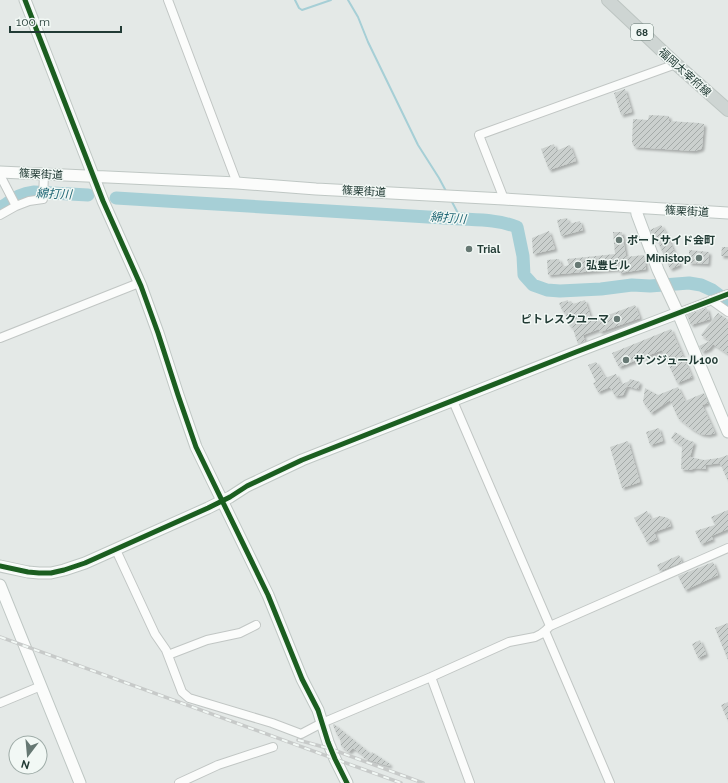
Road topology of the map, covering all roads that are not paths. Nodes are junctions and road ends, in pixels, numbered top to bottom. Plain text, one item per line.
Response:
1 (25, 0) edge
2 (168, 0) edge
3 (613, 2) edge
4 (676, 64) junction
5 (728, 110) edge
6 (0, 172) edge
7 (0, 175) edge
8 (94, 176) junction
9 (44, 179) junction
10 (238, 183) junction
11 (504, 199) junction
12 (14, 202) junction
13 (636, 208) junction
14 (728, 213) edge
15 (0, 215) edge
16 (139, 283) junction
17 (728, 294) edge
18 (714, 299) junction
19 (728, 312) edge
20 (678, 313) junction
21 (0, 338) edge
22 (453, 401) junction
23 (728, 432) edge
24 (222, 500) junction
25 (728, 548) edge
26 (116, 550) junction
27 (0, 566) edge
28 (0, 585) edge
29 (256, 625) dead end
30 (548, 629) junction
31 (168, 655) junction
32 (431, 677) junction
33 (41, 686) junction
34 (0, 703) edge
35 (322, 723) junction
36 (273, 747) dead end
37 (80, 783) edge
38 (179, 783) edge
39 (347, 783) edge
40 (470, 783) edge
41 (610, 783) edge

1 - 8 street
2 - 10 street
3 - 4 main road, 福岡太宰府線 / 68
4 - 5 main road, 福岡太宰府線 / 68
4 - 11 street
6 - 9 street, 篠栗街道
7 - 12 street
8 - 9 street, 篠栗街道
8 - 10 street, 篠栗街道
8 - 16 street
9 - 12 street
10 - 11 street, 篠栗街道
11 - 13 street, 篠栗街道
12 - 15 street
13 - 14 street, 篠栗街道
13 - 20 street
16 - 21 street
16 - 24 street
17 - 18 street
18 - 19 street
18 - 20 street
20 - 22 street
20 - 23 street
22 - 24 street
22 - 30 street
24 - 26 street
24 - 35 street
25 - 30 street
26 - 27 street
26 - 31 street
28 - 33 street
29 - 31 street
30 - 32 street
30 - 41 street
31 - 35 street
32 - 35 street
32 - 40 street
33 - 34 street
33 - 37 street
35 - 39 street
36 - 38 street

